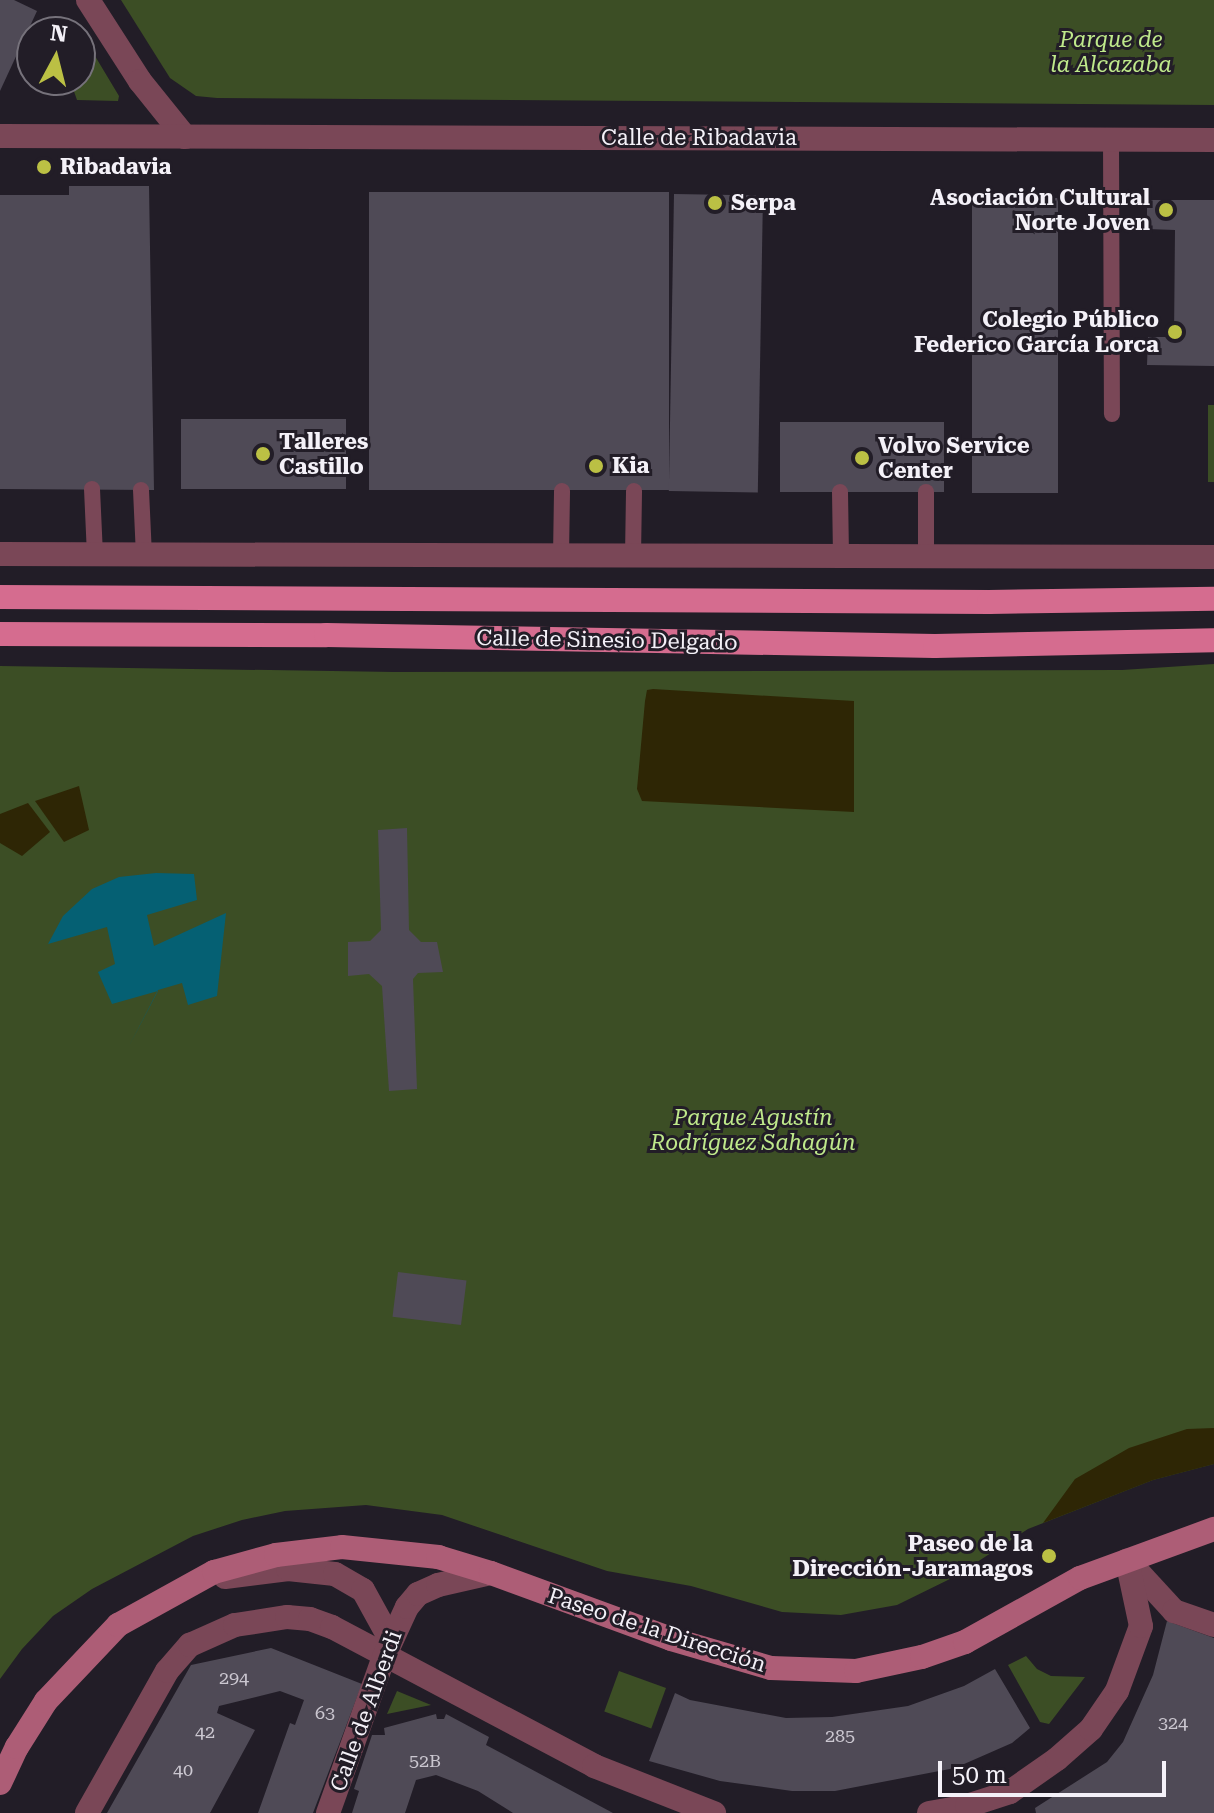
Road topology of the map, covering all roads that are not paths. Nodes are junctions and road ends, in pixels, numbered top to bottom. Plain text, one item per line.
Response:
1 (88, 0) edge
2 (0, 136) edge
3 (185, 137) junction
4 (1111, 139) junction
5 (1214, 140) edge
6 (1112, 414) dead end
7 (92, 489) dead end
8 (141, 490) dead end
9 (562, 491) dead end
10 (634, 491) dead end
11 (840, 492) dead end
12 (926, 492) dead end
13 (0, 554) edge
14 (95, 554) junction
15 (144, 555) junction
16 (561, 556) junction
17 (633, 556) junction
18 (841, 557) junction
19 (926, 557) junction
20 (1214, 557) edge
21 (0, 597) edge
22 (1214, 599) edge
23 (0, 634) edge
24 (1214, 640) edge
25 (1214, 1529) edge
26 (1127, 1560) junction
27 (491, 1573) junction
28 (177, 1590) junction
29 (1214, 1625) edge
30 (388, 1649) junction
31 (0, 1783) edge
32 (1012, 1803) edge
33 (87, 1813) edge
34 (328, 1813) edge
35 (714, 1813) edge
36 (929, 1813) edge

1 - 3 street
2 - 3 street, Calle de Ribadavia
3 - 4 street, Calle de Ribadavia
4 - 5 street, Calle de Ribadavia
4 - 6 lane
7 - 14 lane
8 - 15 lane
9 - 16 lane
10 - 17 lane
11 - 18 lane
12 - 19 lane
13 - 14 street
14 - 15 street
15 - 16 street
16 - 17 street
17 - 18 street
18 - 19 street
19 - 20 street
21 - 22 main road, Calle de Sinesio Delgado
23 - 24 main road, Calle de Sinesio Delgado
25 - 26 street, Paseo de la Dirección
26 - 27 street, Paseo de la Dirección
26 - 29 street
26 - 32 street
27 - 28 street, Paseo de la Dirección
27 - 30 street, Calle de Alberdi
28 - 30 street, Paseo de la Dirección
28 - 31 street, Paseo de la Dirección
30 - 33 street
30 - 34 street, Calle de Alberdi
30 - 35 street
32 - 36 street

